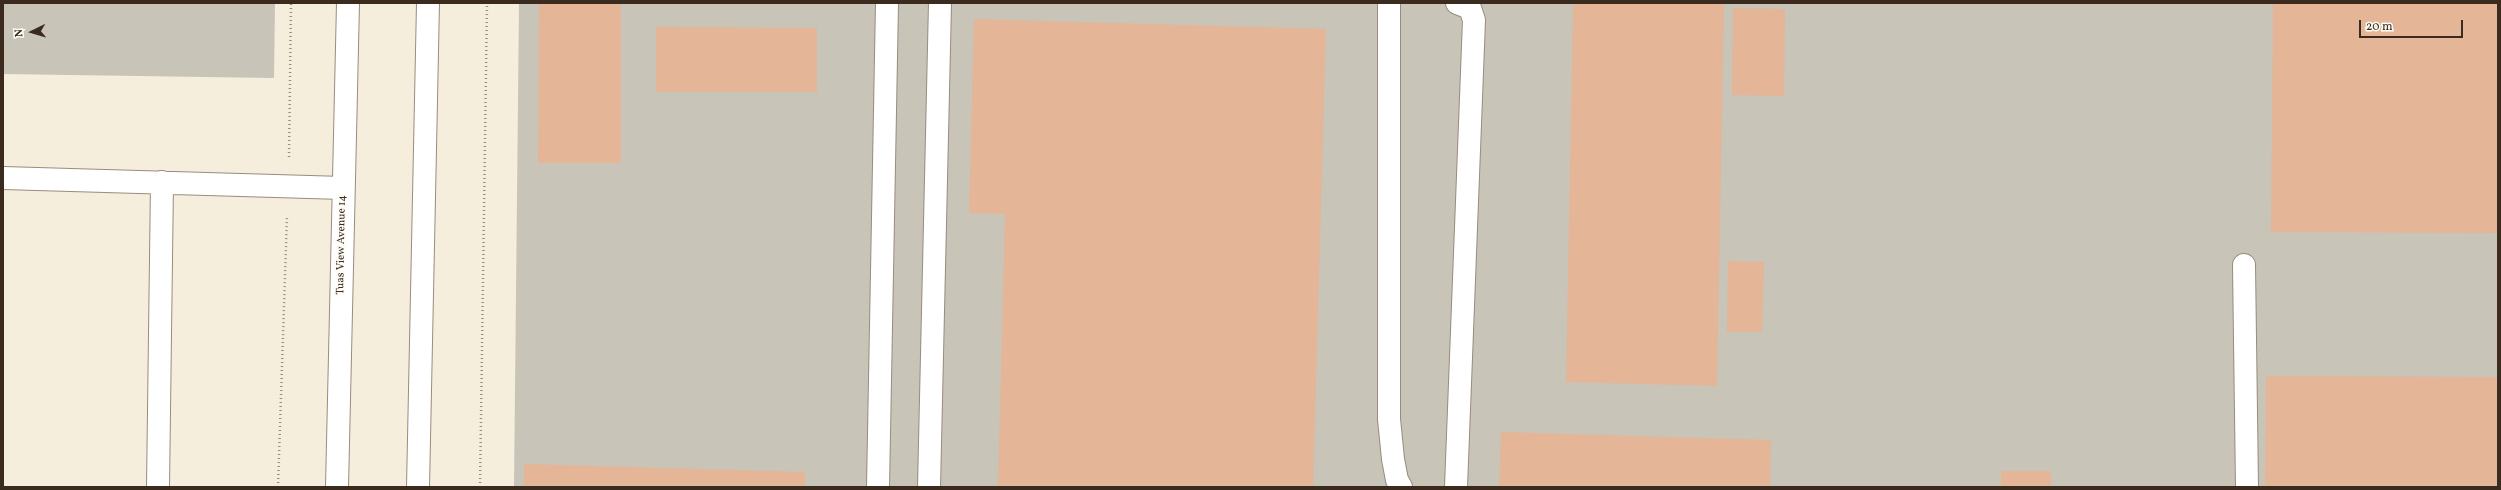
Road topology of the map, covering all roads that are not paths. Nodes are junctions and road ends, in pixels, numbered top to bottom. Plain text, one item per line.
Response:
1 (348, 3) edge
2 (428, 3) edge
3 (886, 3) edge
4 (940, 3) edge
5 (1389, 3) edge
6 (1458, 3) edge
7 (3, 178) edge
8 (162, 182) junction
9 (343, 188) junction
10 (2244, 265) dead end
11 (158, 487) edge
12 (337, 487) edge
13 (418, 487) edge
14 (878, 487) edge
15 (930, 487) edge
16 (1401, 487) edge
17 (1456, 487) edge
18 (2246, 487) edge

1 - 9 street, Tuas View Avenue 14
2 - 13 street
3 - 14 street
4 - 15 street
5 - 16 street
6 - 17 street
7 - 8 street
8 - 9 street
8 - 11 street
9 - 12 street, Tuas View Avenue 14
10 - 18 street

